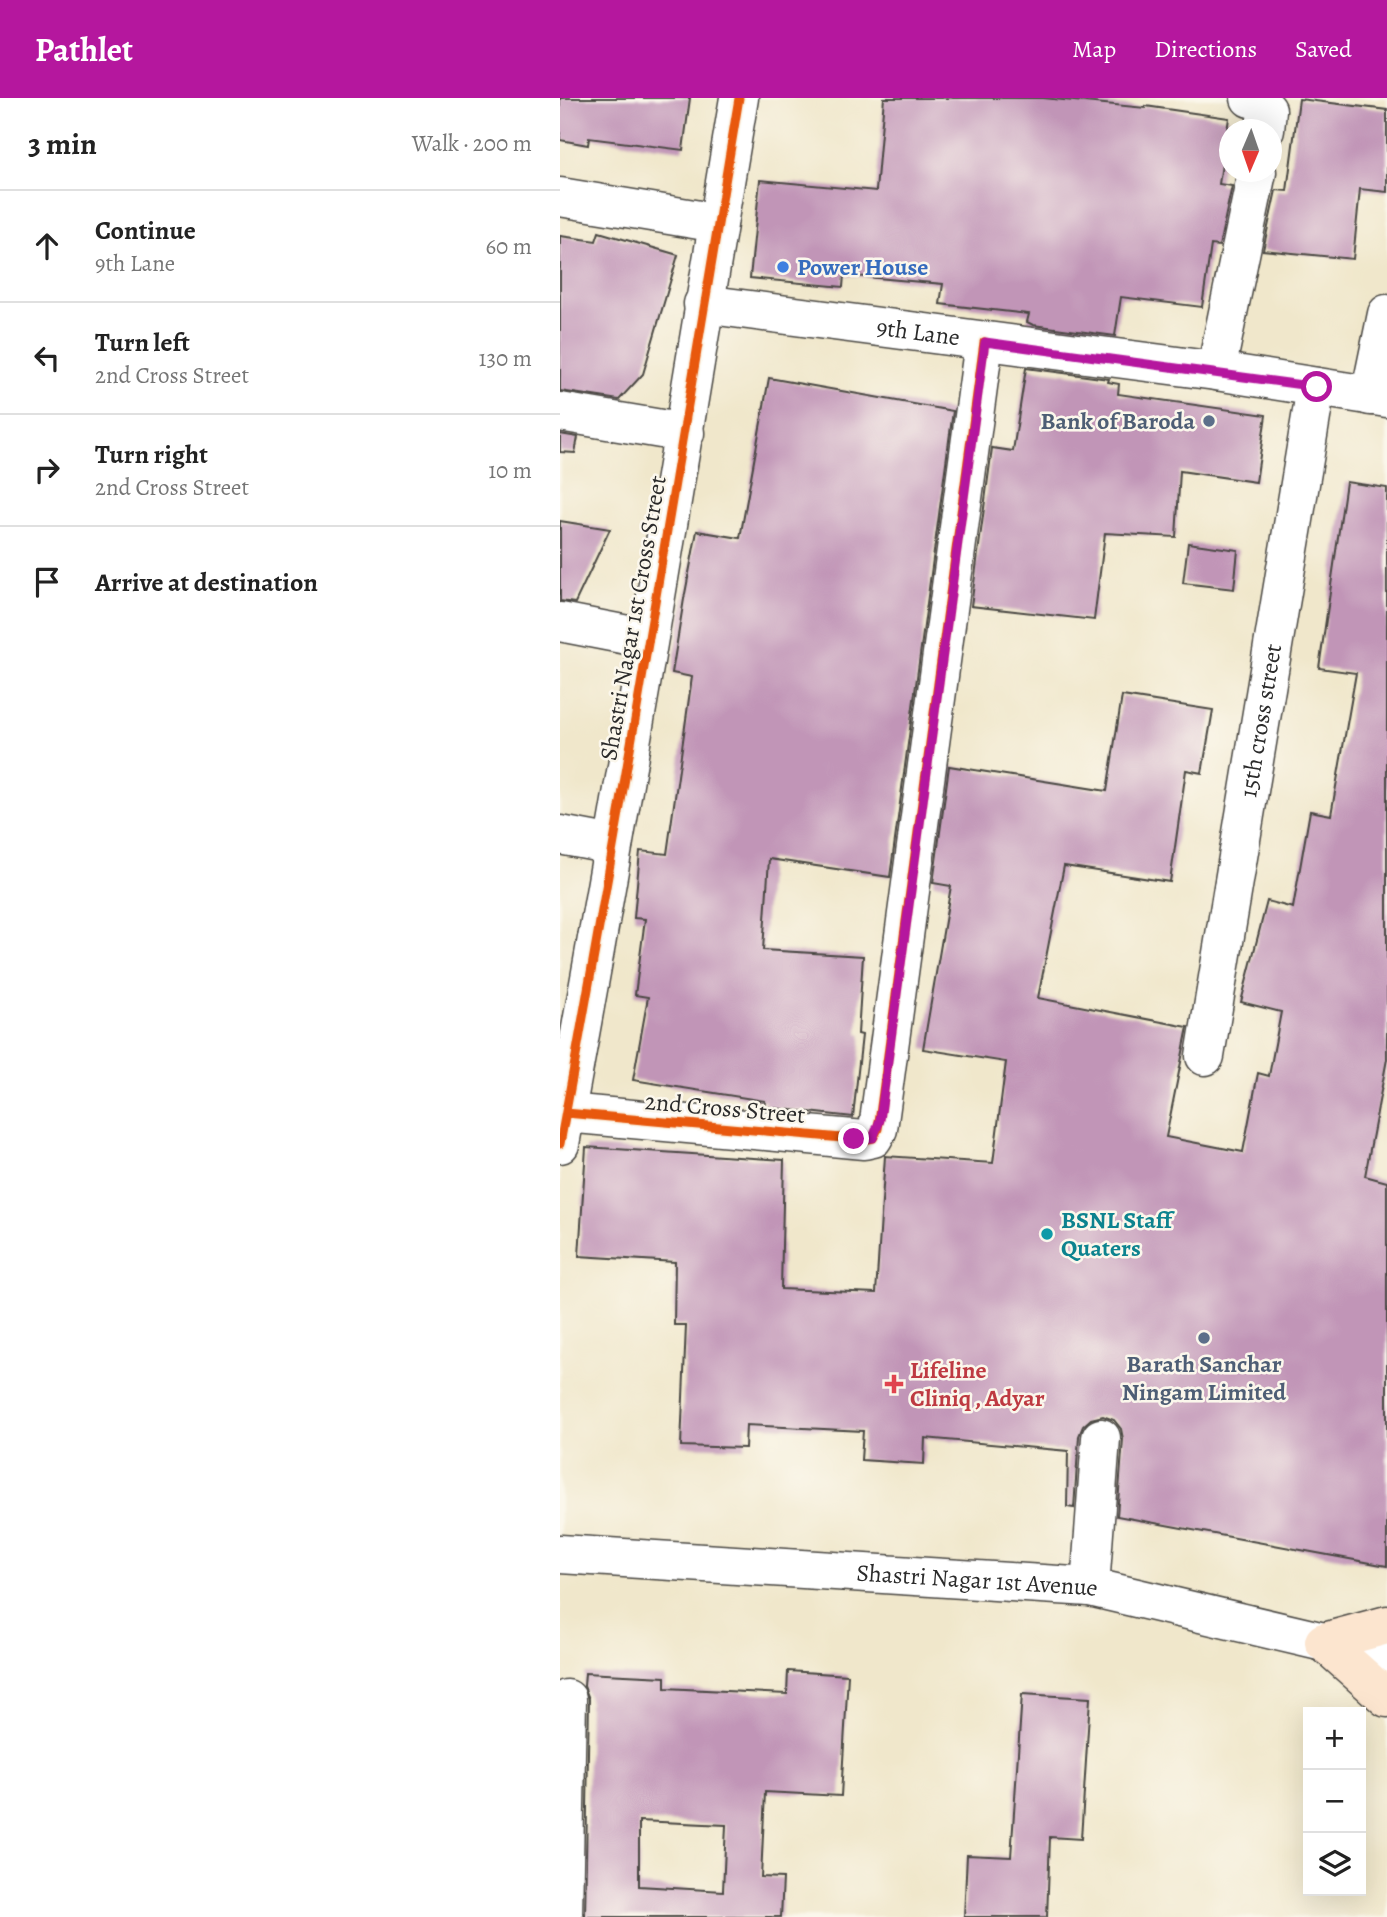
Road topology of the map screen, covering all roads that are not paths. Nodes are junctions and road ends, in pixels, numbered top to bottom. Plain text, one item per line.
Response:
1 (739, 98) edge
2 (1250, 98) edge
3 (1266, 119) edge
4 (1255, 182) edge
5 (560, 197) edge
6 (718, 223) junction
7 (703, 304) junction
8 (1387, 314) edge
9 (985, 342) junction
10 (1216, 371) junction
11 (1317, 387) junction
12 (1378, 397) edge
13 (560, 412) edge
14 (685, 433) junction
15 (560, 622) edge
16 (648, 639) junction
17 (560, 835) edge
18 (613, 845) junction
19 (1205, 1056) dead end
20 (563, 1129) edge
21 (1101, 1438) dead end
22 (560, 1554) edge
23 (1090, 1587) junction
24 (1387, 1625) edge
25 (1324, 1642) junction
26 (1387, 1664) edge
27 (567, 1699) dead end
28 (1387, 1699) edge
29 (563, 1917) edge

1 - 6 street, Shastri Nagar 1st Cross Street
2 - 3 street
4 - 10 street
5 - 6 street
6 - 7 street, Shastri Nagar 1st Cross Street
7 - 9 street, 9th Lane
7 - 14 street, Shastri Nagar 1st Cross Street
8 - 12 street
9 - 10 street, 9th Lane
9 - 20 street, 2nd Cross Street
10 - 11 street, 9th Lane
11 - 12 street, 9th Lane
11 - 19 street, 15th cross street
13 - 14 street
14 - 16 street, Shastri Nagar 1st Cross Street
15 - 16 street
16 - 18 street, Shastri Nagar 1st Cross Street
17 - 18 street
18 - 20 street, Shastri Nagar 1st Cross Street
21 - 23 street
22 - 23 street, Shastri Nagar 1st Avenue
23 - 25 street, Shastri Nagar 1st Avenue
24 - 25 main road
25 - 26 street, Shastri Nagar 1st Avenue
25 - 28 main road
27 - 29 street

